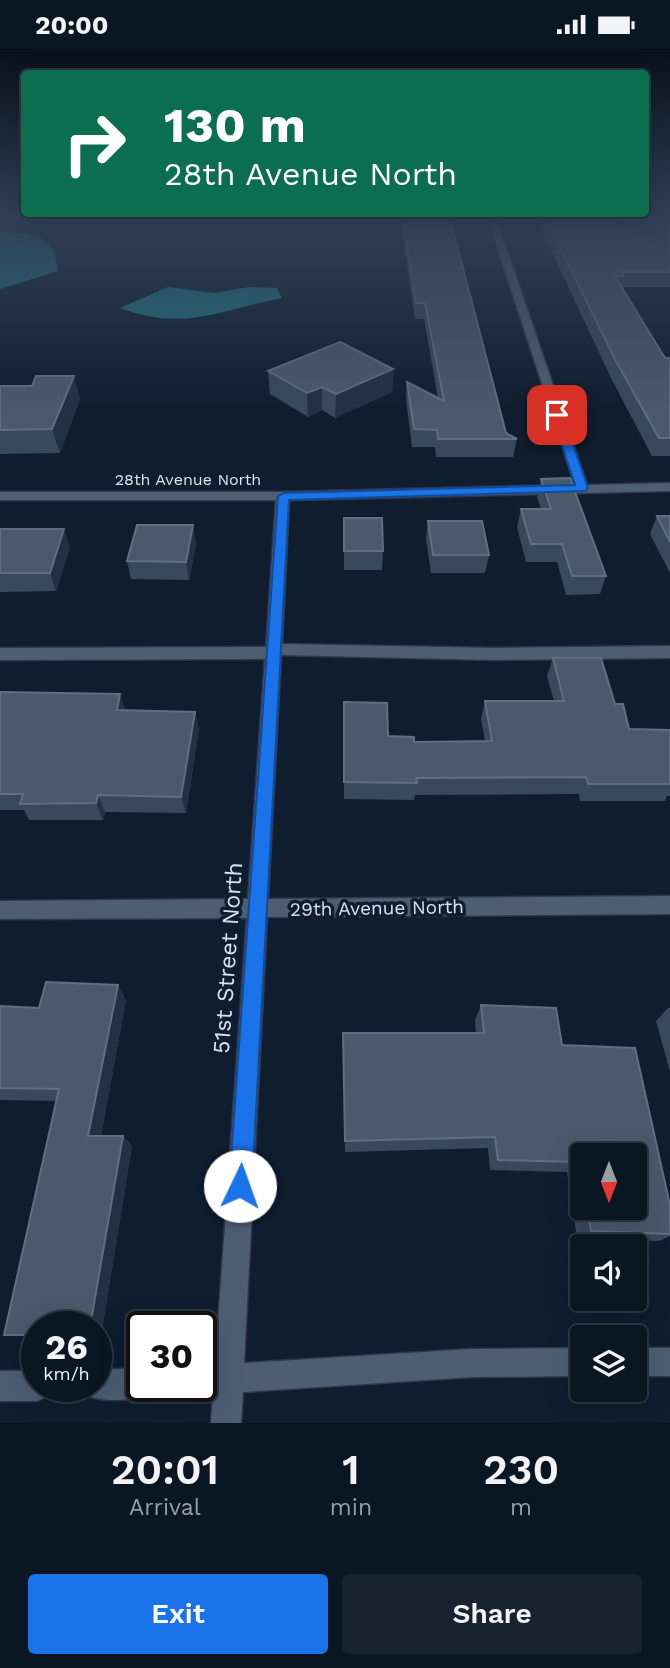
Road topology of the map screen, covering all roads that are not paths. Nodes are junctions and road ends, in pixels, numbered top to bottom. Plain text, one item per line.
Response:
1 (513, 282) edge
2 (670, 487) edge
3 (582, 488) junction
4 (0, 496) edge
5 (284, 496) junction
6 (274, 651) junction
7 (670, 653) edge
8 (0, 654) edge
9 (670, 905) edge
10 (257, 909) junction
11 (0, 910) edge
12 (217, 1358) edge
13 (670, 1361) edge
14 (570, 1362) edge
15 (647, 1362) edge
16 (217, 1380) edge
17 (0, 1386) edge
18 (21, 1386) edge
19 (217, 1388) edge
20 (226, 1423) edge

1 - 3 street
2 - 3 street, 28th Avenue North
3 - 5 street, 28th Avenue North
4 - 5 street, 28th Avenue North
5 - 6 street, 51st Street North
6 - 7 street
6 - 8 street
6 - 10 street, 51st Street North
9 - 10 street, 29th Avenue North
10 - 11 street, 29th Avenue North
10 - 12 street, 51st Street North
13 - 15 street
14 - 16 street
17 - 18 street
19 - 20 street, 51st Street North

